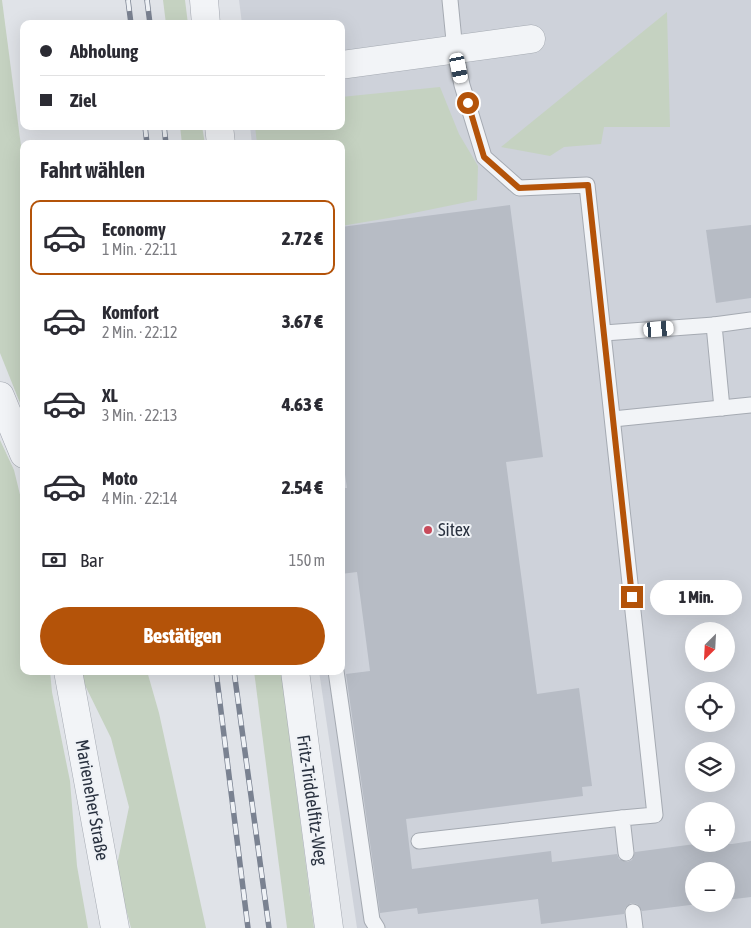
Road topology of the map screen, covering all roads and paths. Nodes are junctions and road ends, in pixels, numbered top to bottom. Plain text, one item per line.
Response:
1 (204, 0) edge
2 (450, 0) edge
3 (206, 20) edge
4 (531, 39) dead end
5 (455, 51) junction
6 (345, 65) edge
7 (751, 320) edge
8 (714, 325) junction
9 (604, 333) junction
10 (0, 396) edge
11 (751, 404) edge
12 (722, 408) junction
13 (613, 419) junction
14 (20, 444) edge
15 (69, 675) edge
16 (296, 675) edge
17 (337, 675) edge
18 (622, 818) junction
19 (419, 841) dead end
20 (626, 853) dead end
21 (633, 912) dead end
22 (115, 928) edge
23 (329, 928) edge
24 (377, 928) edge
25 (635, 928) edge

1 - 3 street
2 - 5 lane
4 - 5 street
5 - 6 street
5 - 9 lane
7 - 8 lane
8 - 9 lane
8 - 12 lane
9 - 13 lane
10 - 14 street
11 - 12 lane
12 - 13 lane
13 - 18 lane
15 - 22 street, Marieneher Straße
16 - 23 street, Fritz-Triddelfitz-Weg
17 - 24 lane
18 - 19 lane
18 - 20 lane
21 - 25 lane

